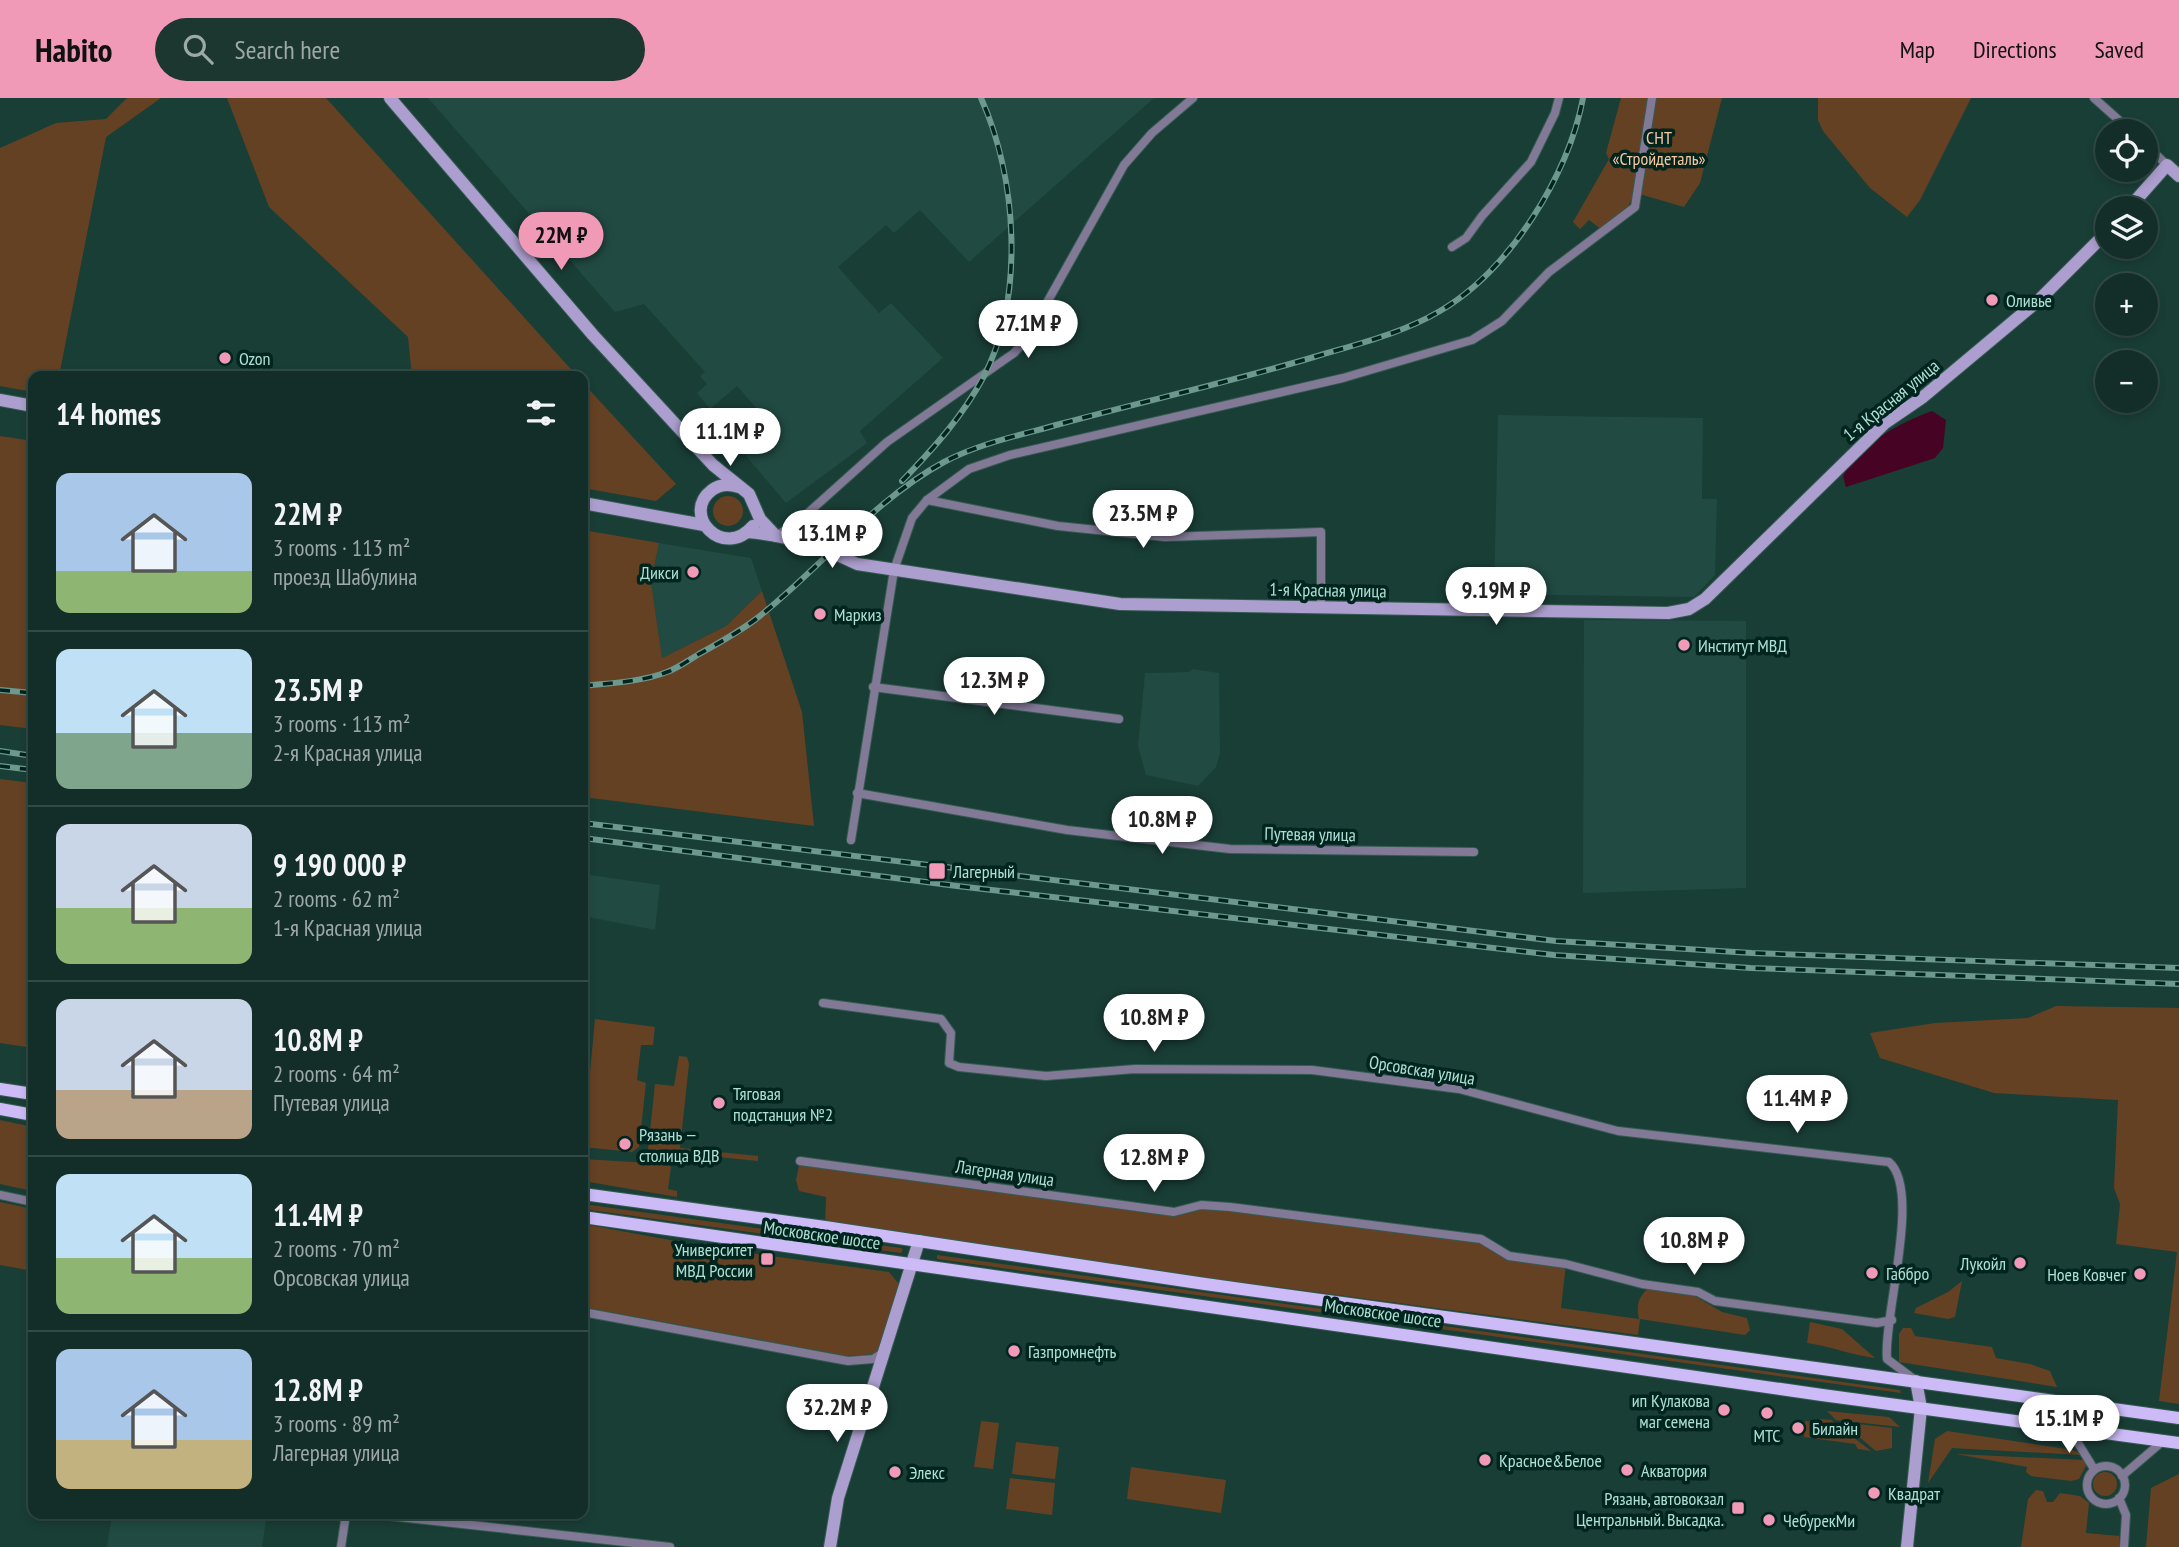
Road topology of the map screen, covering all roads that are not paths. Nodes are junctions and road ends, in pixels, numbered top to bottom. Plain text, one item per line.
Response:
1 (390, 98) edge
2 (1193, 98) edge
3 (1559, 98) edge
4 (1652, 98) edge
5 (2094, 98) edge
6 (2118, 119) edge
7 (2158, 157) edge
8 (2167, 166) junction
9 (2179, 176) edge
10 (2140, 196) edge
11 (2095, 244) edge
12 (1452, 247) dead end
13 (0, 400) edge
14 (28, 405) edge
15 (713, 464) junction
16 (716, 488) junction
17 (742, 489) junction
18 (927, 500) junction
19 (588, 504) edge
20 (701, 509) junction
21 (755, 510) junction
22 (677, 520) junction
23 (704, 526) junction
24 (747, 532) junction
25 (776, 536) junction
26 (894, 570) junction
27 (1321, 607) junction
28 (873, 687) junction
29 (1119, 719) dead end
30 (857, 793) junction
31 (850, 840) dead end
32 (1474, 852) dead end
33 (823, 1003) dead end
34 (0, 1089) edge
35 (28, 1093) edge
36 (0, 1109) edge
37 (28, 1114) edge
38 (800, 1161) dead end
39 (0, 1195) edge
40 (588, 1196) edge
41 (28, 1201) edge
42 (588, 1218) edge
43 (919, 1241) junction
44 (912, 1266) junction
45 (588, 1313) edge
46 (1892, 1321) junction
47 (886, 1350) junction
48 (1916, 1381) junction
49 (1921, 1408) junction
50 (2179, 1418) edge
51 (2064, 1427) junction
52 (2163, 1441) junction
53 (2179, 1443) edge
54 (2094, 1469) junction
55 (2122, 1476) junction
56 (2119, 1498) junction
57 (345, 1519) edge
58 (416, 1519) edge
59 (341, 1547) edge
60 (670, 1547) edge
61 (830, 1547) edge
62 (1907, 1547) edge
63 (2124, 1547) edge

1 - 15 street
2 - 25 street
3 - 12 street
4 - 18 street
5 - 6 street
7 - 8 street
8 - 9 street
8 - 10 street
11 - 27 street, 1-я Красная улица
13 - 14 street
15 - 16 street
15 - 17 street
16 - 17 street
16 - 20 street
17 - 21 street
18 - 26 street
18 - 27 street
19 - 22 street
20 - 22 street
20 - 23 street
21 - 24 street
21 - 25 street
22 - 23 street
23 - 24 street
24 - 25 street, 1-я Красная улица
25 - 26 street, 1-я Красная улица
26 - 27 street, 1-я Красная улица
26 - 28 street
28 - 29 street
28 - 30 street
30 - 31 street
30 - 32 street, Путевая улица
33 - 46 street, Орсовская улица
34 - 35 main road
36 - 37 main road
38 - 46 street, Лагерная улица
39 - 41 street
40 - 43 main road, Московское шоссе
42 - 44 main road, Московское шоссе
43 - 44 street
43 - 48 main road, Московское шоссе
44 - 47 street
44 - 49 main road, Московское шоссе
45 - 47 street
46 - 48 street
47 - 61 street
48 - 49 street
48 - 50 main road, Московское шоссе
49 - 51 main road, Московское шоссе
49 - 62 street
51 - 52 main road, Московское шоссе
51 - 54 street
52 - 53 main road, Московское шоссе
52 - 55 street
54 - 55 street
54 - 56 street
55 - 56 street
56 - 63 street
57 - 59 street
58 - 60 street

